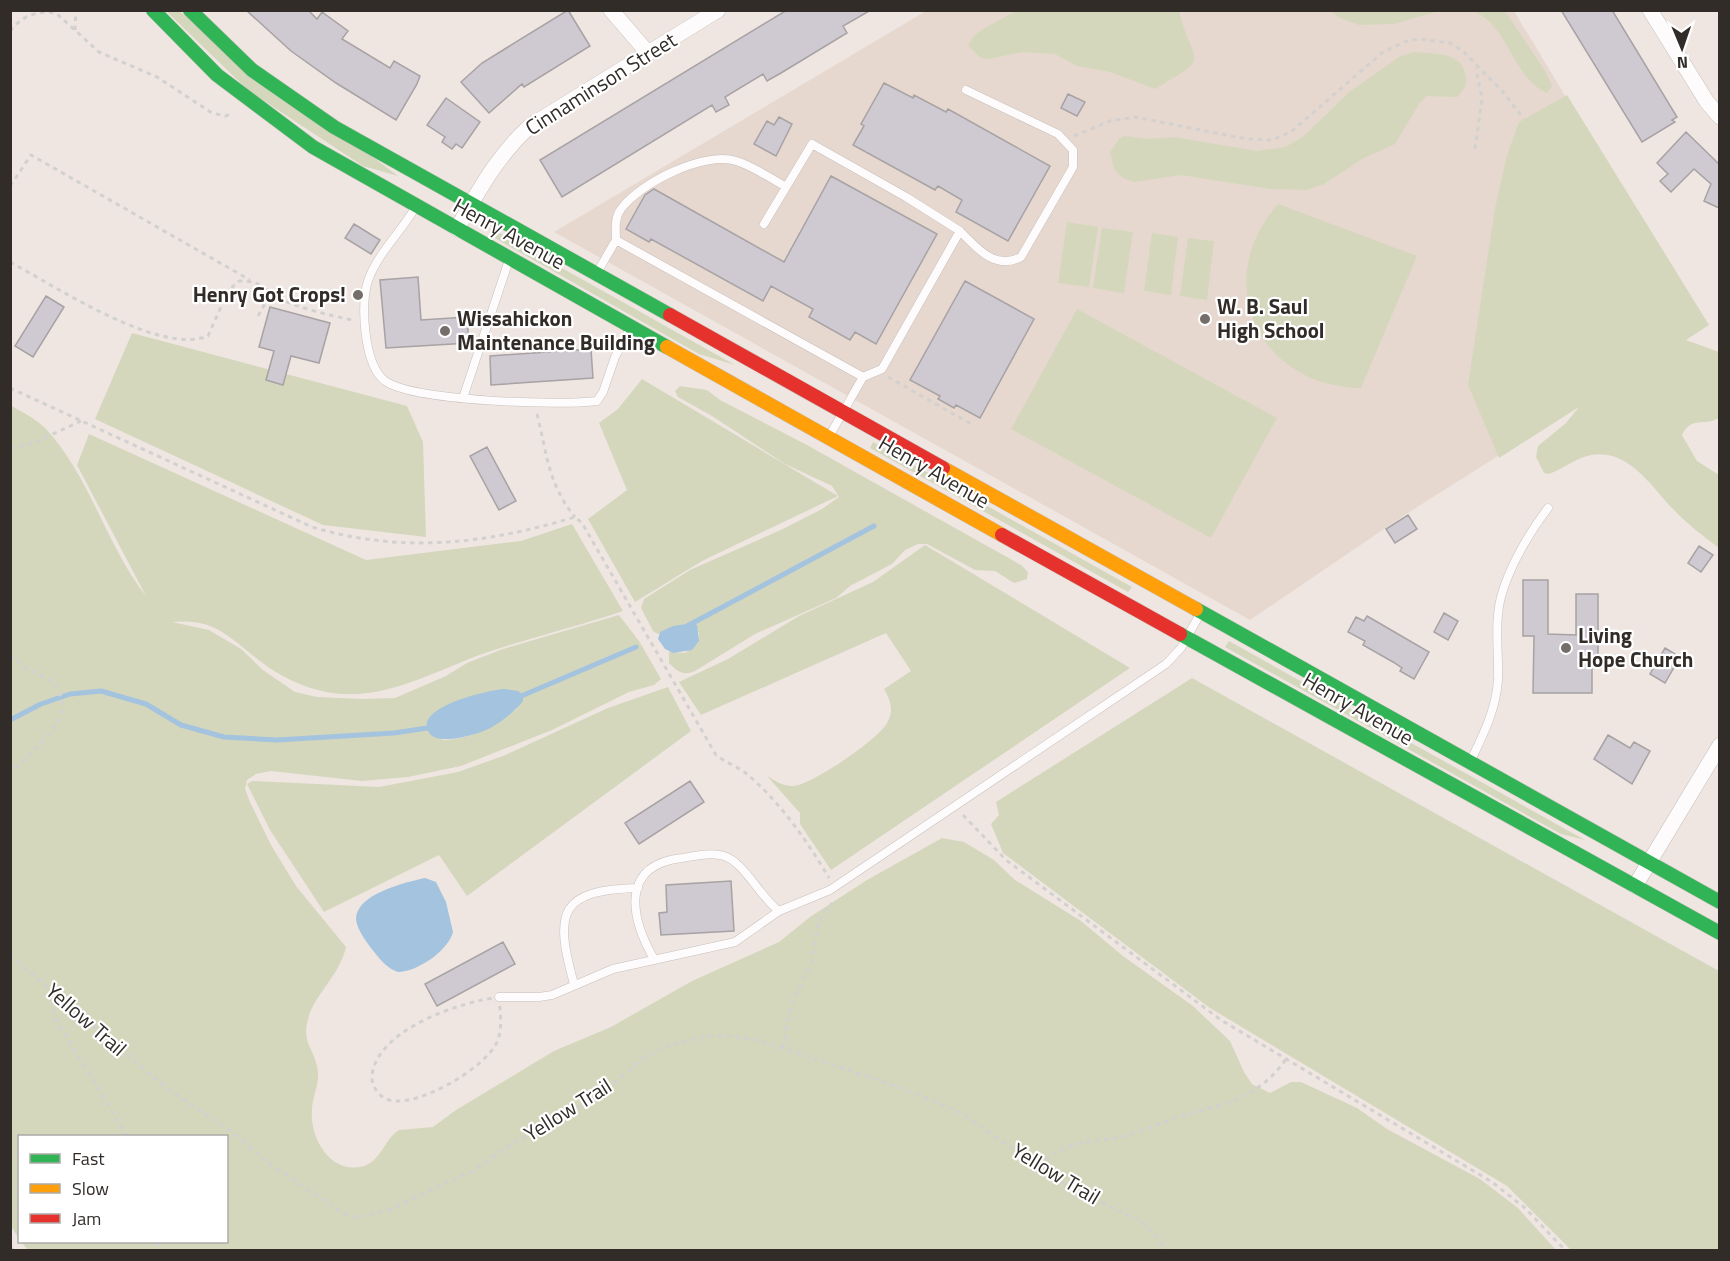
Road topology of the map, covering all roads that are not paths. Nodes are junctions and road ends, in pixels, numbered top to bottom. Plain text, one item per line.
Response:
1 (153, 10) edge
2 (190, 10) edge
3 (611, 10) edge
4 (718, 10) edge
5 (1650, 10) edge
6 (648, 53) junction
7 (966, 90) dead end
8 (1719, 117) edge
9 (786, 187) junction
10 (471, 205) junction
11 (416, 206) junction
12 (764, 224) dead end
13 (457, 229) junction
14 (960, 231) junction
15 (616, 240) junction
16 (510, 259) junction
17 (596, 273) junction
18 (631, 326) junction
19 (862, 377) junction
20 (463, 398) junction
21 (843, 413) junction
22 (829, 437) junction
23 (1548, 508) dead end
24 (1200, 612) junction
25 (1188, 637) junction
26 (1719, 745) edge
27 (1470, 762) junction
28 (1649, 862) junction
29 (1635, 886) junction
30 (638, 888) junction
31 (1719, 902) edge
32 (778, 911) junction
33 (1719, 933) edge
34 (654, 959) junction
35 (574, 984) junction
36 (499, 997) road end

1 - 11 main road, Henry Avenue
2 - 10 main road, Henry Avenue
3 - 6 street
4 - 6 street, Cinnaminson Street
5 - 8 street
6 - 10 street, Cinnaminson Street
7 - 14 lane
9 - 12 lane
9 - 14 lane
9 - 15 lane
10 - 13 street, Cinnaminson Street
10 - 17 main road, Henry Avenue
11 - 13 main road, Henry Avenue
11 - 20 lane
13 - 16 main road, Henry Avenue
14 - 19 lane
15 - 17 lane
15 - 19 lane
16 - 18 main road, Henry Avenue
16 - 20 lane
17 - 21 main road, Henry Avenue
18 - 20 lane
18 - 22 main road, Henry Avenue
19 - 21 lane
21 - 22 lane
21 - 24 main road, Henry Avenue
22 - 25 main road, Henry Avenue
23 - 27 lane
24 - 25 lane
24 - 27 main road, Henry Avenue
25 - 29 main road, Henry Avenue
25 - 32 lane
26 - 28 street
27 - 28 main road, Henry Avenue
28 - 29 street
28 - 31 main road, Henry Avenue
29 - 33 main road, Henry Avenue
30 - 32 lane
30 - 34 lane
30 - 35 lane
32 - 34 lane
34 - 35 lane
35 - 36 lane

